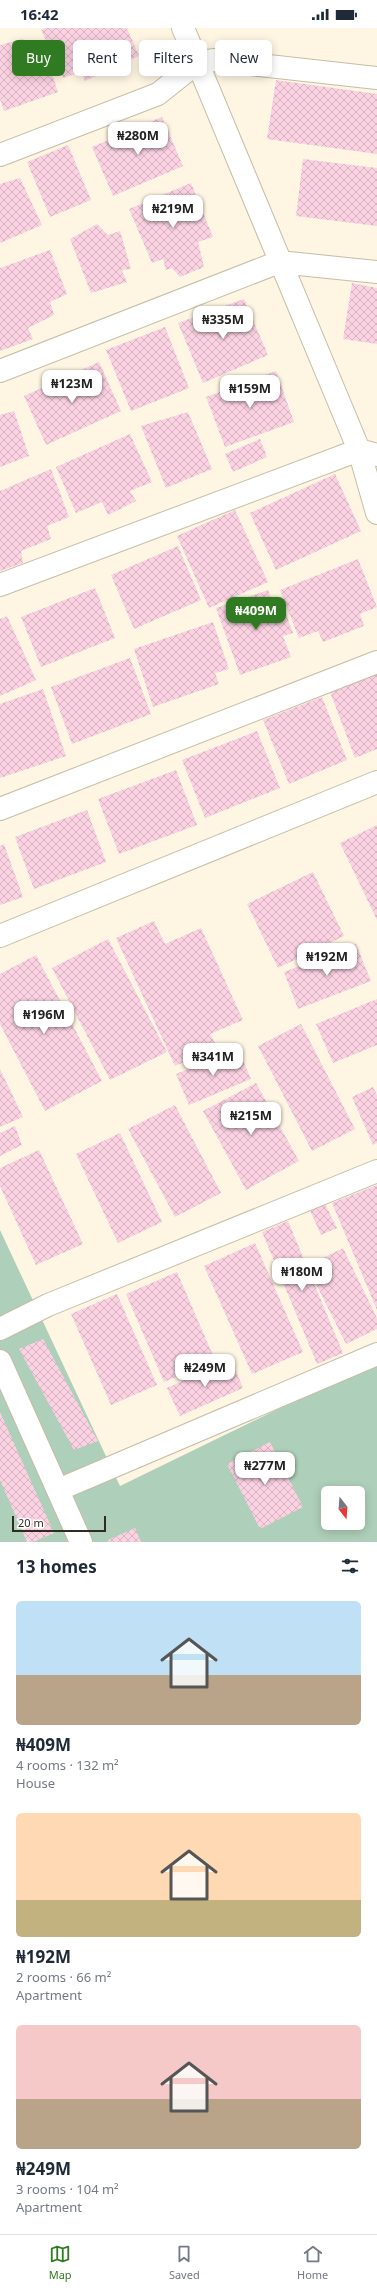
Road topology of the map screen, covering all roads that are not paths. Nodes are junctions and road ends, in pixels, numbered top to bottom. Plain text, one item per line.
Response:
1 (183, 28) edge
2 (188, 40) edge
3 (207, 61) edge
4 (180, 76) edge
5 (204, 76) edge
6 (377, 78) edge
7 (0, 156) edge
8 (279, 262) junction
9 (377, 272) edge
10 (0, 371) edge
11 (368, 453) edge
12 (377, 513) edge
13 (0, 584) edge
14 (377, 662) edge
15 (377, 782) edge
16 (0, 809) edge
17 (0, 936) edge
18 (377, 1171) edge
19 (0, 1329) edge
20 (377, 1354) edge
21 (0, 1361) edge
22 (58, 1490) junction
23 (81, 1542) edge

1 - 2 street
3 - 6 street
4 - 7 street
5 - 8 street
8 - 9 street
8 - 10 street
8 - 11 street
11 - 12 street
11 - 13 street
14 - 16 street
15 - 17 street
18 - 19 street
20 - 22 street
21 - 22 street
22 - 23 street

